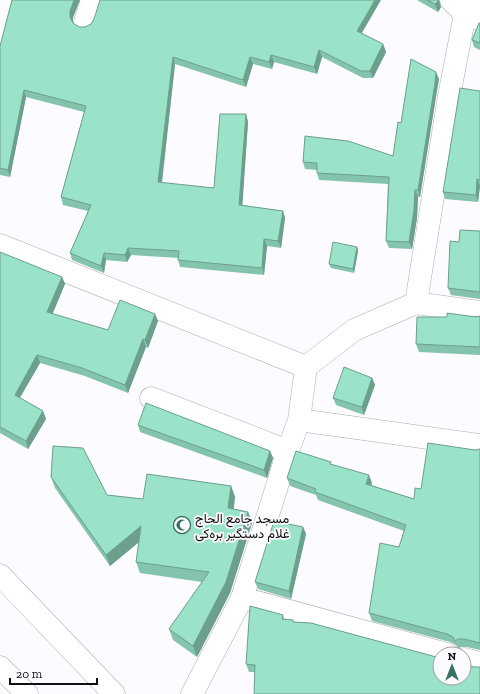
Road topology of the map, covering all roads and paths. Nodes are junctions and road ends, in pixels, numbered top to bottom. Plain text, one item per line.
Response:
1 (92, 0) edge
2 (468, 8) edge
3 (85, 22) dead end
4 (0, 245) edge
5 (416, 303) junction
6 (480, 312) edge
7 (306, 367) junction
8 (151, 398) dead end
9 (299, 420) junction
10 (480, 445) edge
11 (288, 451) junction
12 (0, 576) edge
13 (242, 598) junction
14 (432, 650) edge
15 (0, 667) edge
16 (27, 694) edge
17 (114, 694) edge
18 (192, 694) edge

1 - 3 main road
2 - 5 main road
4 - 7 main road
5 - 6 main road
5 - 7 main road
7 - 9 main road
8 - 11 main road
9 - 10 main road
9 - 11 main road
11 - 13 main road
12 - 17 main road
13 - 14 main road
13 - 18 main road
15 - 16 main road

